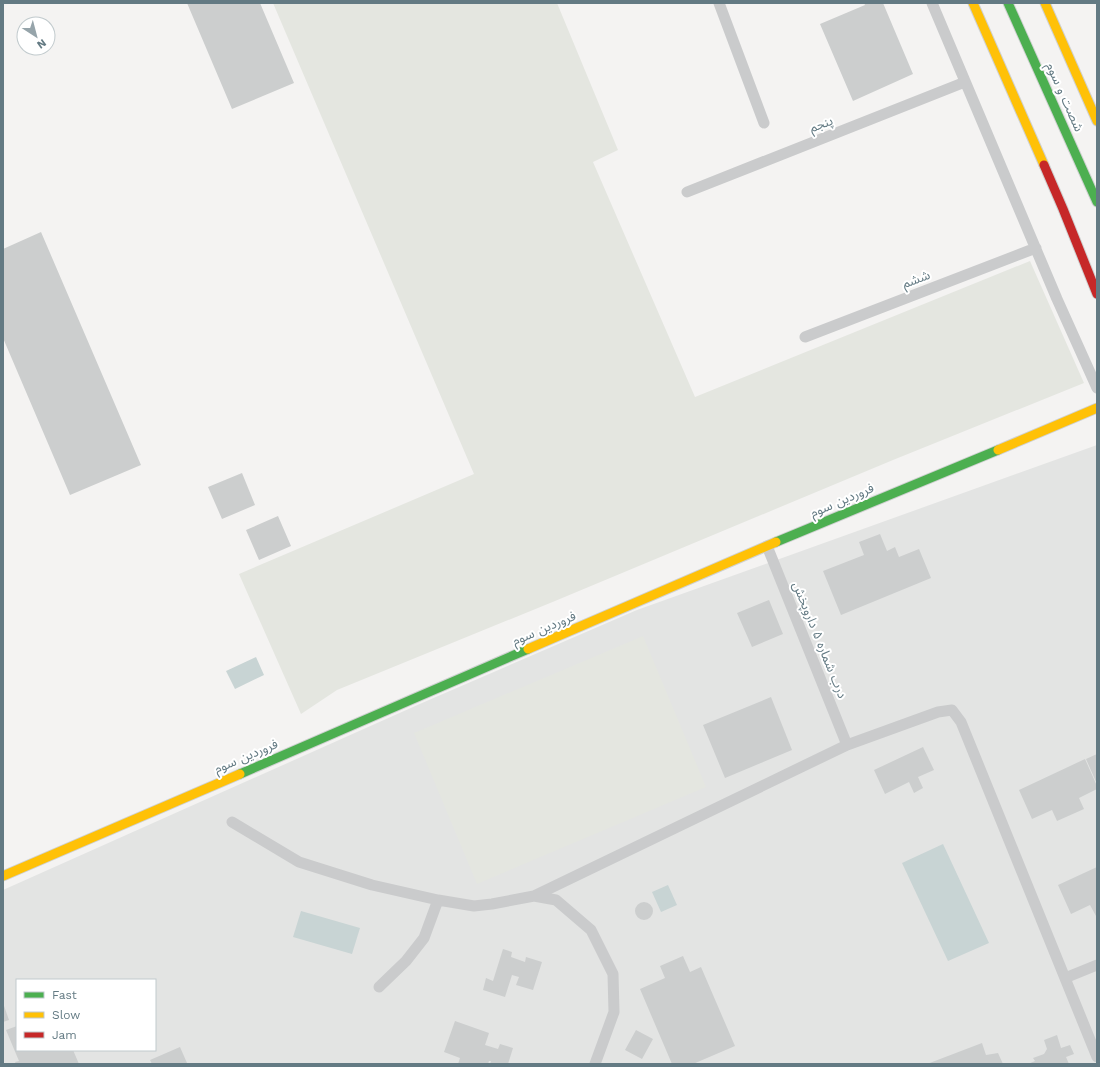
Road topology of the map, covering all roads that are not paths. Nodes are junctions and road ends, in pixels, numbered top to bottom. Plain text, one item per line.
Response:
1 (719, 3) edge
2 (932, 3) edge
3 (972, 3) edge
4 (1008, 3) edge
5 (1045, 3) edge
6 (965, 82) junction
7 (1097, 121) edge
8 (764, 123) dead end
9 (687, 192) dead end
10 (1097, 202) edge
11 (1036, 248) junction
12 (1097, 294) edge
13 (806, 337) dead end
14 (1097, 388) edge
15 (1097, 408) edge
16 (767, 546) junction
17 (847, 745) junction
18 (232, 822) dead end
19 (3, 876) edge
20 (534, 896) junction
21 (438, 900) junction
22 (1097, 965) edge
23 (1065, 978) junction
24 (379, 987) dead end
25 (1097, 1057) edge
26 (595, 1064) edge

1 - 8 lane
2 - 6 lane
3 - 12 street
4 - 10 street, شصت و سوم
5 - 7 street
6 - 9 lane, پنجم
6 - 11 lane
11 - 13 lane, ششم
11 - 14 lane
15 - 16 street, فروردین سوم
16 - 17 lane, درب شماره ۵ داروپخش
16 - 19 street, فروردین سوم
17 - 20 lane
17 - 23 lane
18 - 21 lane
20 - 21 lane
20 - 26 lane
21 - 24 lane
22 - 23 lane
23 - 25 lane

